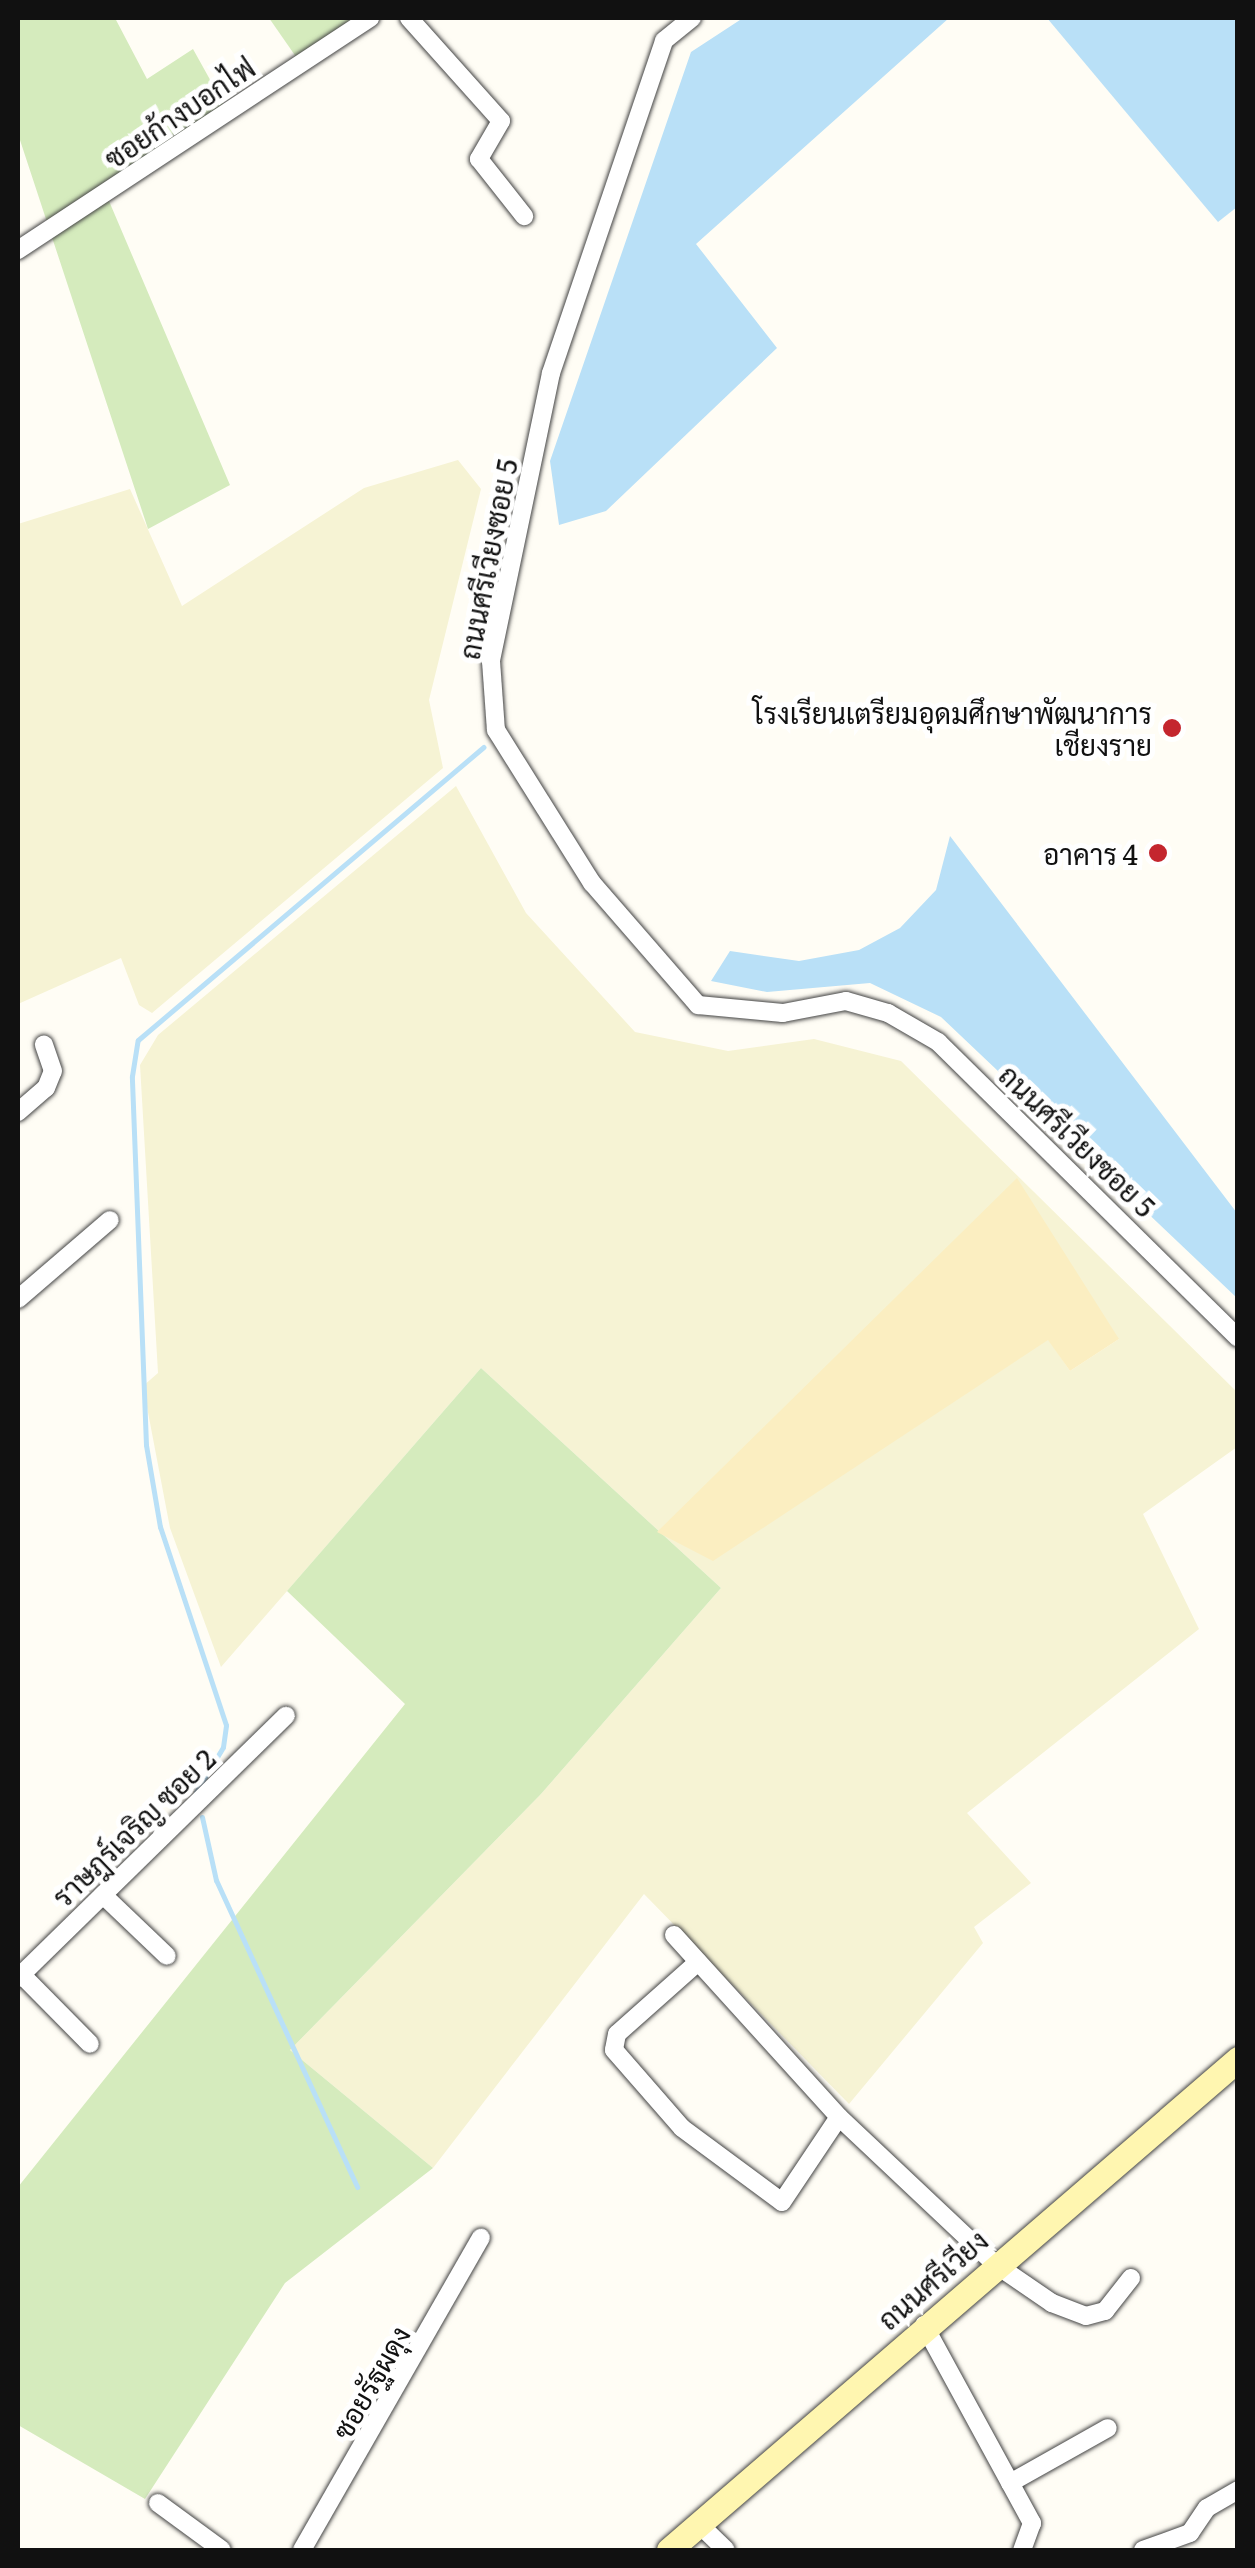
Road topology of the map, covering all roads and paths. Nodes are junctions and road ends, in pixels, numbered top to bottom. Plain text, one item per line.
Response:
1 (370, 18) edge
2 (409, 18) edge
3 (692, 18) edge
4 (524, 216) dead end
5 (18, 250) edge
6 (44, 1045) dead end
7 (18, 1112) edge
8 (110, 1220) dead end
9 (18, 1299) edge
10 (1238, 1338) edge
11 (286, 1716) dead end
12 (103, 1895) junction
13 (674, 1935) dead end
14 (168, 1956) dead end
15 (698, 1962) junction
16 (19, 1976) edge
17 (90, 2044) dead end
18 (1238, 2058) edge
19 (839, 2118) junction
20 (482, 2238) dead end
21 (995, 2264) junction
22 (1131, 2278) dead end
23 (924, 2325) junction
24 (1108, 2428) dead end
25 (1010, 2484) junction
26 (1238, 2490) edge
27 (158, 2503) dead end
28 (699, 2524) junction
29 (1028, 2549) edge
30 (222, 2550) edge
31 (302, 2550) edge
32 (669, 2550) edge
33 (726, 2550) edge
34 (1144, 2550) edge

1 - 5 street, ซอยก้างบอกไฟ
2 - 4 street
3 - 10 street, ถนนศรีเวียงซอย 5
6 - 7 street
8 - 9 street
11 - 12 street, ราษฎร์เจริญ ซอย 2
12 - 14 street
12 - 16 street, ราษฎร์เจริญ ซอย 2
13 - 15 street
15 - 19 street
15 - 19 street
16 - 17 street
18 - 21 main road, ถนนศรีเวียง
19 - 21 street
20 - 31 street, ซอยรัฐผดุง
21 - 22 street
21 - 23 main road, ถนนศรีเวียง
23 - 25 street
23 - 28 main road, ถนนศรีเวียง
24 - 25 street
25 - 29 street
26 - 34 street
27 - 30 street
28 - 32 main road, ถนนศรีเวียง
28 - 33 street

